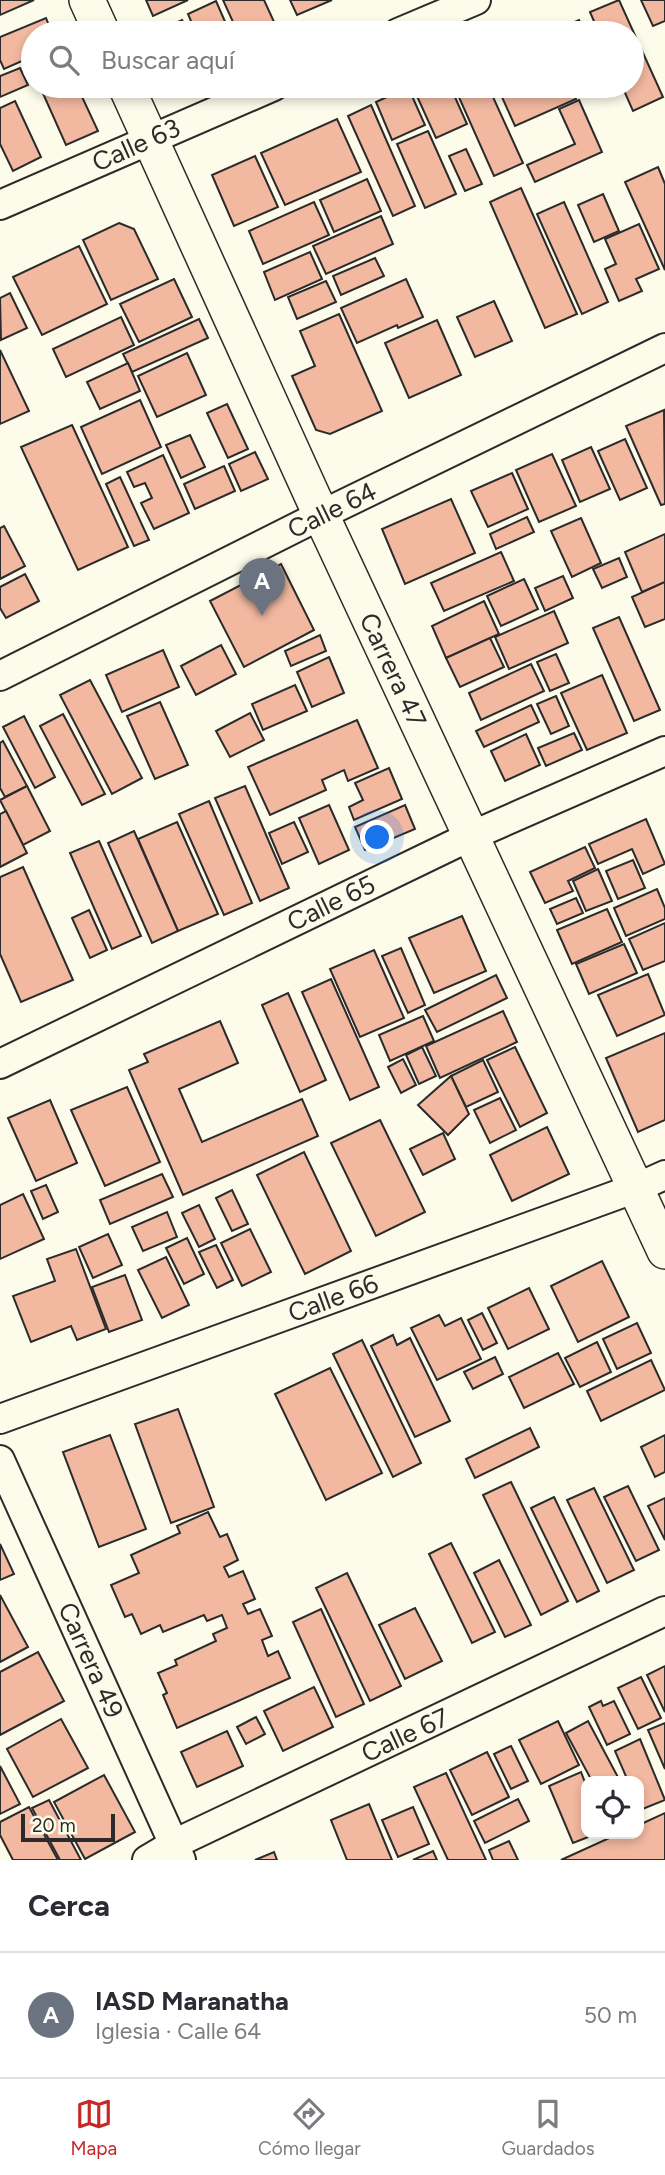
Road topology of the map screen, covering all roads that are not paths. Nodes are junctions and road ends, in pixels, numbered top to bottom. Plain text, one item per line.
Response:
1 (87, 0) edge
2 (476, 0) edge
3 (97, 21) edge
4 (426, 21) edge
5 (132, 98) edge
6 (245, 98) edge
7 (150, 138) junction
8 (0, 205) edge
9 (665, 348) edge
10 (321, 515) junction
11 (0, 676) edge
12 (665, 751) edge
13 (471, 835) junction
14 (0, 1063) edge
15 (650, 1182) edge
16 (665, 1251) edge
17 (0, 1419) edge
18 (0, 1460) edge
19 (665, 1611) edge
20 (178, 1852) edge
21 (147, 1860) edge

1 - 3 street
2 - 4 street
5 - 7 street, Carrera 47
6 - 7 street, Calle 63
7 - 8 street, Calle 63
7 - 10 street, Carrera 47
9 - 10 street, Calle 64
10 - 11 street, Calle 64
10 - 13 street, Carrera 47
12 - 13 street, Calle 65
13 - 14 street, Calle 65
13 - 15 street, Carrera 47
15 - 16 street, Carrera 47
15 - 17 street, Calle 66
18 - 20 street, Carrera 49
19 - 20 street, Calle 67
20 - 21 street, Calle 67

